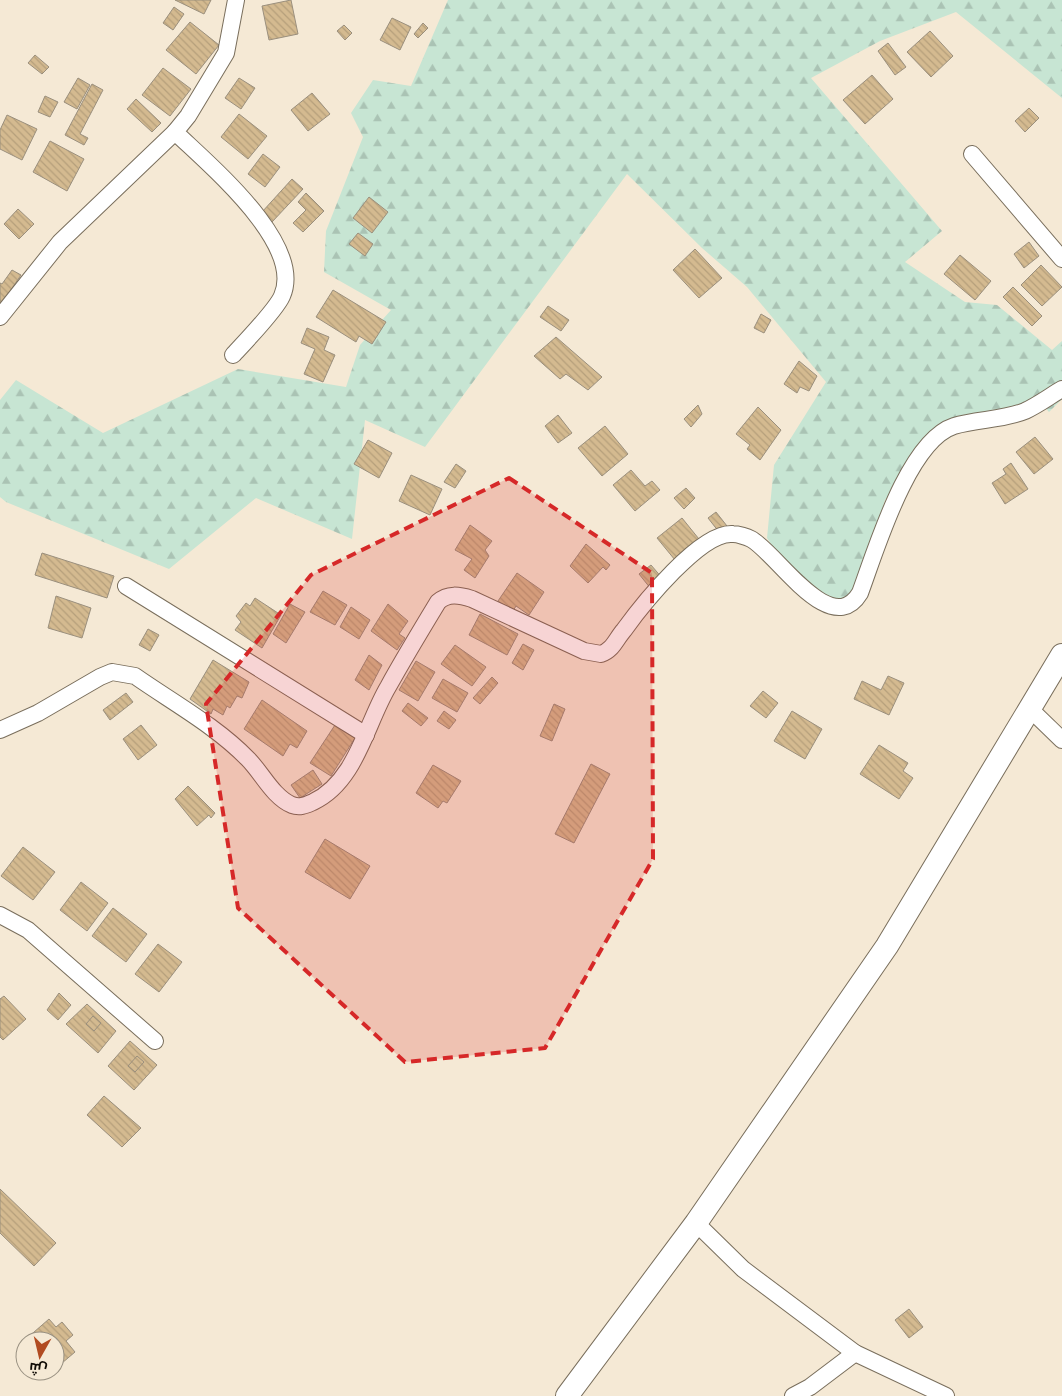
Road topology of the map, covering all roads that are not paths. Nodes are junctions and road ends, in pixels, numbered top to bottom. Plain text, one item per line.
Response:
1 (236, 0) edge
2 (175, 132) junction
3 (972, 154) dead end
4 (1062, 258) edge
5 (0, 317) edge
6 (233, 355) dead end
7 (1062, 390) edge
8 (126, 586) dead end
9 (1062, 655) edge
10 (1029, 708) junction
11 (0, 730) edge
12 (366, 735) junction
13 (1062, 740) edge
14 (0, 915) edge
15 (156, 1041) dead end
16 (696, 1223) junction
17 (854, 1353) junction
18 (567, 1396) edge
19 (793, 1396) edge
20 (946, 1396) edge

1 - 2 street
2 - 5 street
2 - 6 street
3 - 4 street
7 - 12 street
8 - 12 street
9 - 10 street
10 - 13 street
10 - 16 street
11 - 12 street
14 - 15 street
16 - 17 street
16 - 18 street
17 - 19 street
17 - 20 street

